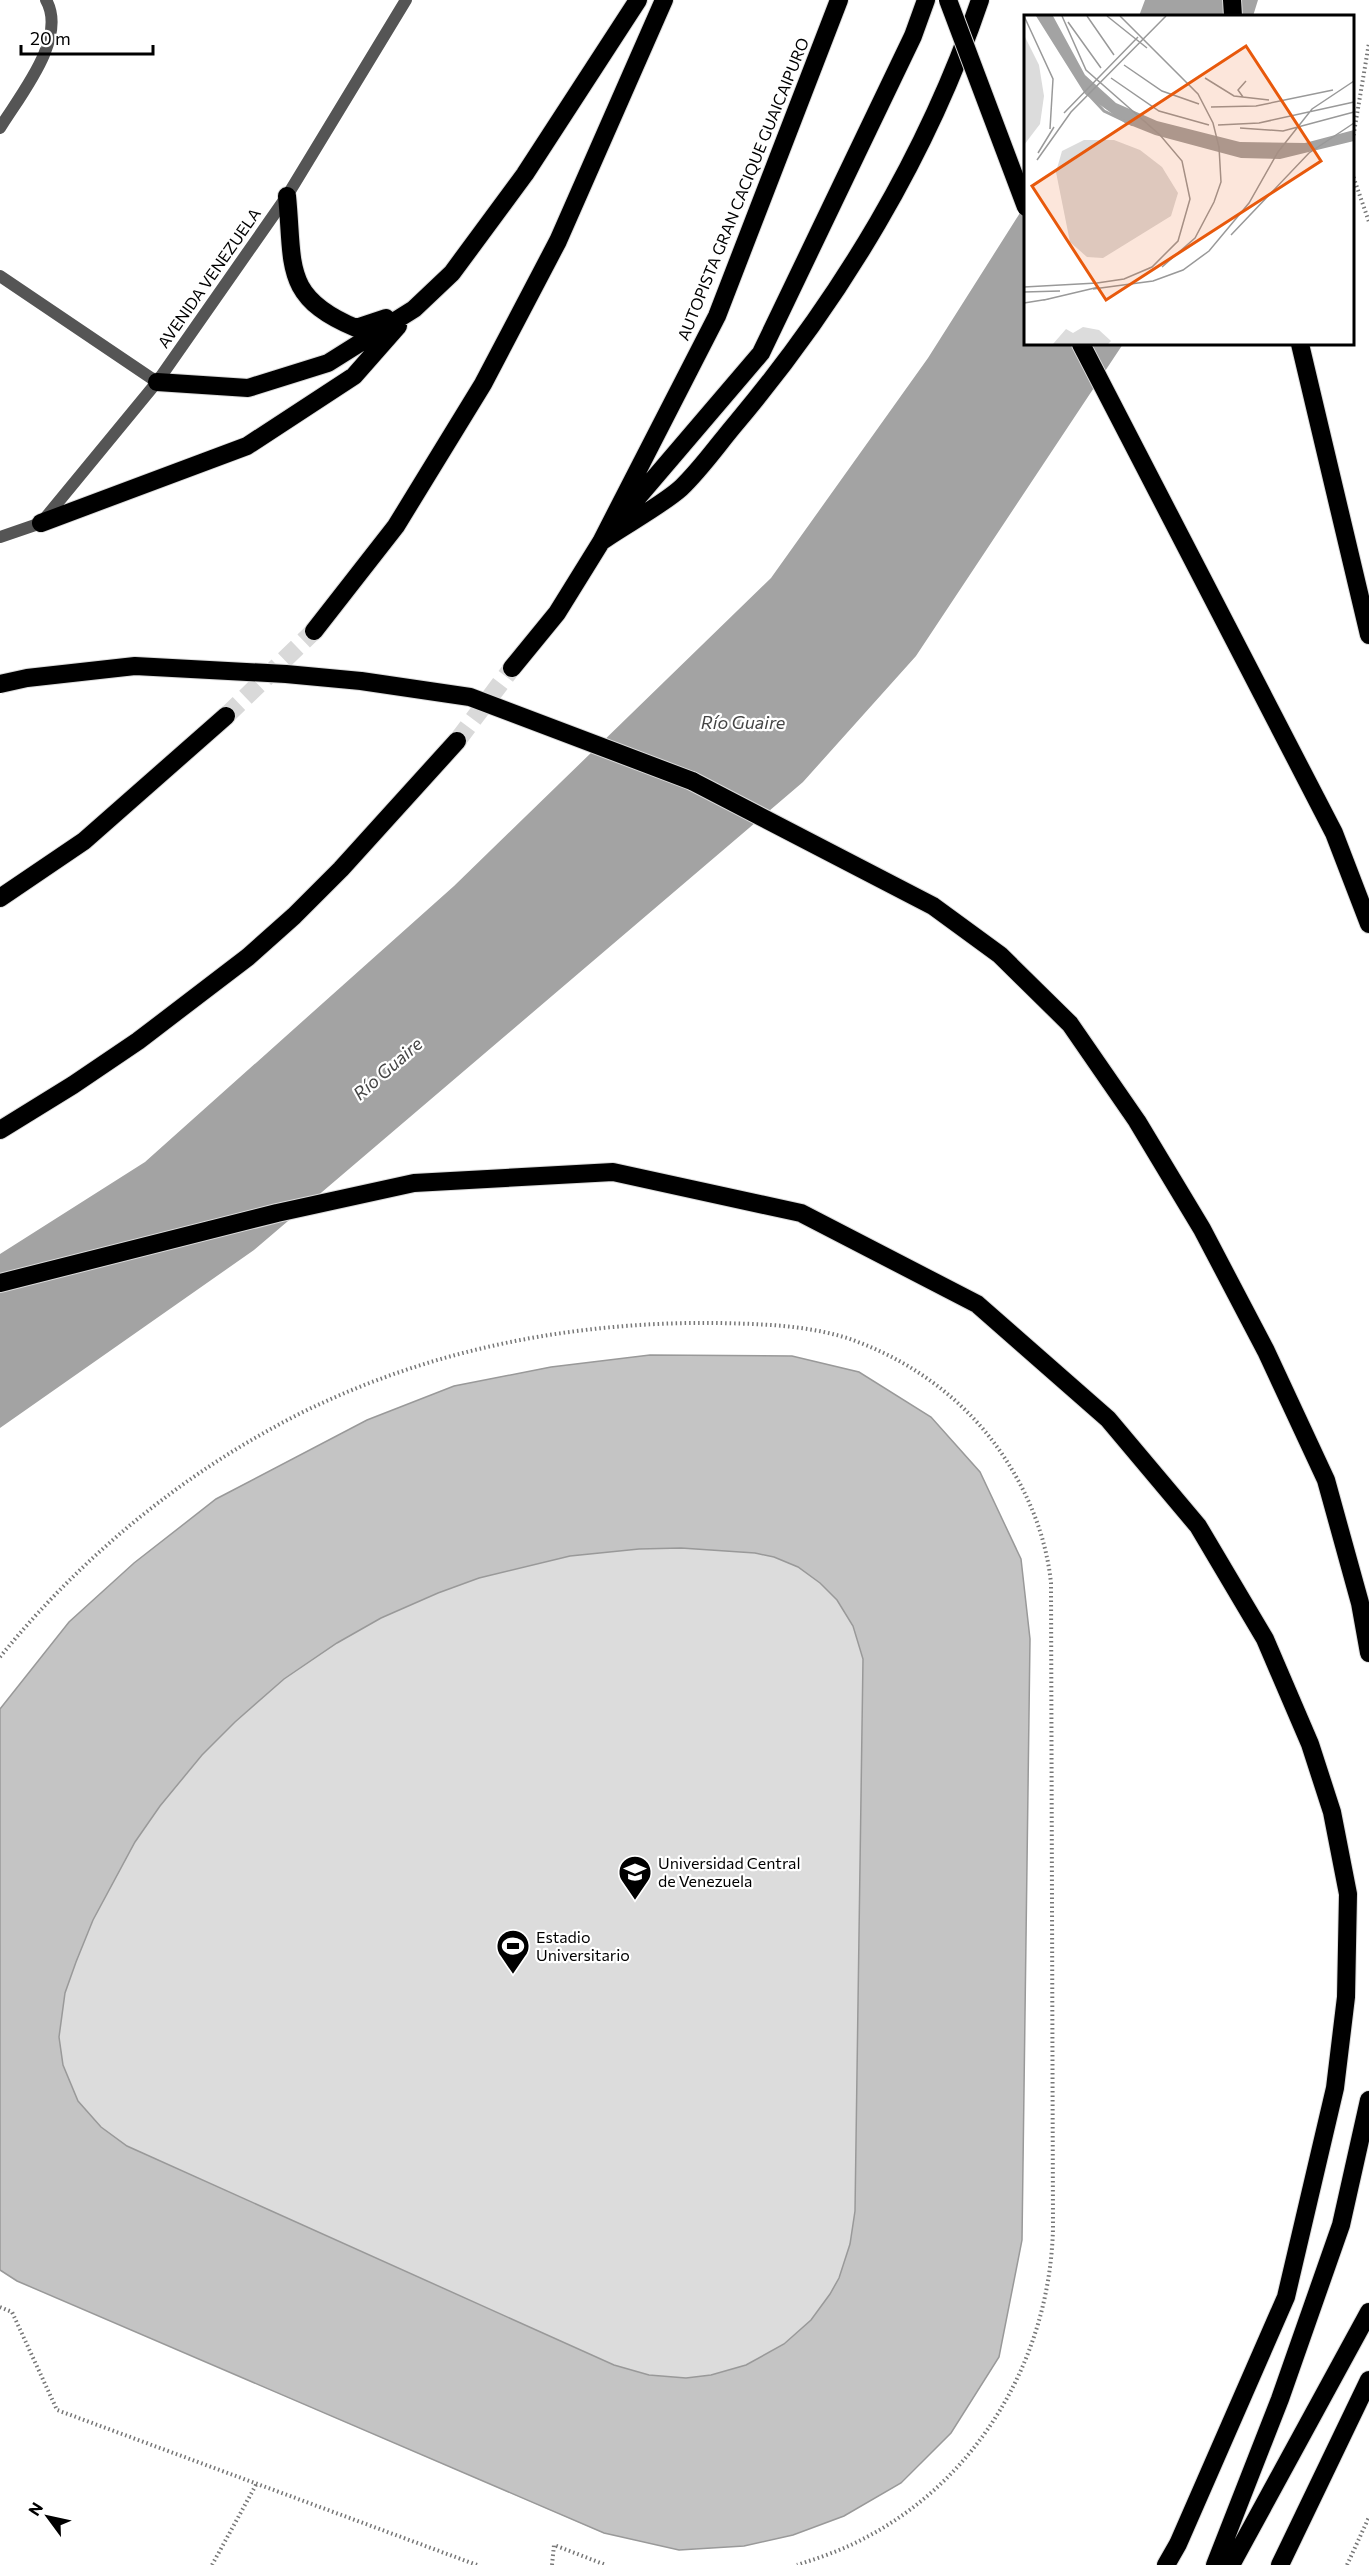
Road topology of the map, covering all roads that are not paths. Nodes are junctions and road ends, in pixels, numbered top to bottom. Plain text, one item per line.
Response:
1 (46, 0) edge
2 (406, 0) edge
3 (638, 0) edge
4 (664, 0) edge
5 (839, 0) edge
6 (926, 0) edge
7 (948, 0) edge
8 (980, 0) edge
9 (1232, 0) edge
10 (1233, 15) edge
11 (0, 128) edge
12 (287, 196) junction
13 (1024, 202) edge
14 (0, 276) edge
15 (414, 309) junction
16 (1082, 345) edge
17 (1300, 345) edge
18 (157, 382) junction
19 (41, 524) junction
20 (0, 537) edge
21 (601, 542) junction
22 (314, 632) tunnel mouth
23 (1369, 634) edge
24 (512, 668) tunnel mouth
25 (0, 684) edge
26 (226, 716) tunnel mouth
27 (457, 741) tunnel mouth
28 (0, 898) edge
29 (1369, 924) edge
30 (0, 1130) edge
31 (0, 1283) edge
32 (1369, 1653) edge
33 (1369, 2100) edge
34 (1369, 2312) edge
35 (1369, 2380) edge
36 (1166, 2565) edge
37 (1215, 2565) edge
38 (1231, 2565) edge
39 (1280, 2565) edge

1 - 11 street
2 - 12 street, AVENIDA VENEZUELA
3 - 15 highway
4 - 22 highway
5 - 21 highway, AUTOPISTA GRAN CACIQUE GUAICAIPURO
6 - 21 highway
7 - 13 highway, bridge
8 - 21 highway
9 - 10 highway
12 - 15 highway
12 - 18 street, AVENIDA VENEZUELA
14 - 18 street
15 - 18 highway
15 - 19 highway
16 - 29 highway
17 - 23 highway
18 - 19 street, AVENIDA VENEZUELA
19 - 20 street
21 - 24 highway, AUTOPISTA GRAN CACIQUE GUAICAIPURO
25 - 32 highway, bridge
26 - 28 highway
27 - 30 highway
31 - 36 highway
33 - 37 highway
34 - 38 highway
35 - 39 highway

